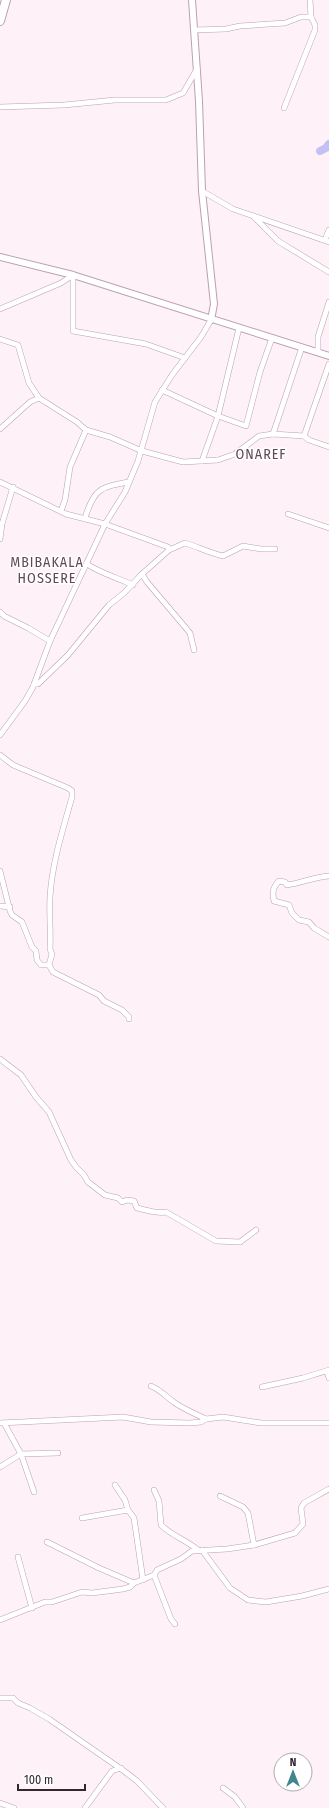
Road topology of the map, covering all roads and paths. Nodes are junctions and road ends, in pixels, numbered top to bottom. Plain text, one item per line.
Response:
1 (6, 0) edge
2 (192, 0) edge
3 (310, 0) edge
4 (311, 17) junction
5 (0, 21) edge
6 (194, 30) junction
7 (198, 69) junction
8 (0, 107) edge
9 (284, 108) dead end
10 (202, 191) junction
11 (252, 215) junction
12 (329, 230) edge
13 (327, 241) edge
14 (0, 257) edge
15 (329, 272) edge
16 (73, 275) junction
17 (329, 302) edge
18 (0, 309) edge
19 (211, 320) junction
20 (239, 328) junction
21 (272, 338) junction
22 (0, 339) edge
23 (302, 347) junction
24 (318, 352) junction
25 (329, 356) edge
26 (185, 358) junction
27 (329, 364) edge
28 (33, 390) junction
29 (162, 390) junction
30 (39, 398) junction
31 (30, 402) junction
32 (218, 416) junction
33 (0, 429) edge
34 (86, 430) junction
35 (273, 434) junction
36 (304, 436) junction
37 (329, 446) edge
38 (142, 451) junction
39 (202, 461) junction
40 (130, 479) junction
41 (0, 482) edge
42 (12, 487) junction
43 (61, 511) junction
44 (288, 514) dead end
45 (85, 518) junction
46 (105, 524) junction
47 (329, 528) edge
48 (0, 539) edge
49 (275, 549) dead end
50 (169, 550) junction
51 (87, 564) junction
52 (142, 574) junction
53 (133, 585) junction
54 (0, 612) edge
55 (50, 641) junction
56 (194, 650) dead end
57 (34, 684) junction
58 (0, 734) edge
59 (0, 755) edge
60 (0, 871) edge
61 (329, 876) edge
62 (0, 906) edge
63 (10, 907) junction
64 (329, 937) edge
65 (49, 965) junction
66 (129, 1019) dead end
67 (0, 1059) edge
68 (256, 1230) dead end
69 (328, 1371) edge
70 (329, 1378) edge
71 (151, 1386) dead end
72 (262, 1387) dead end
73 (206, 1419) junction
74 (2, 1423) edge
75 (329, 1423) edge
76 (58, 1453) dead end
77 (21, 1454) junction
78 (0, 1467) edge
79 (115, 1486) dead end
80 (329, 1488) edge
81 (154, 1490) dead end
82 (34, 1492) dead end
83 (220, 1496) dead end
84 (128, 1510) junction
85 (82, 1518) dead end
86 (47, 1542) dead end
87 (254, 1544) junction
88 (200, 1550) junction
89 (18, 1557) dead end
90 (154, 1575) junction
91 (143, 1580) junction
92 (134, 1582) junction
93 (329, 1589) edge
94 (32, 1608) junction
95 (0, 1620) edge
96 (175, 1624) dead end
97 (0, 1698) edge
98 (121, 1768) junction
99 (223, 1788) dead end
100 (0, 1803) edge
101 (14, 1808) edge
102 (85, 1808) edge
103 (163, 1808) edge
104 (243, 1808) edge

1 - 5 highway
2 - 6 street
3 - 4 street
4 - 6 street
4 - 9 street
6 - 7 street
7 - 8 street
7 - 10 street
10 - 11 street
10 - 19 street
11 - 13 street
11 - 15 street
12 - 13 street
14 - 16 street
16 - 18 street
16 - 19 street
16 - 26 street
17 - 24 street
19 - 20 street
19 - 26 street
20 - 21 street
20 - 32 street
21 - 23 street
21 - 32 street
22 - 28 street
23 - 24 street
23 - 35 street
24 - 25 street
26 - 29 street
27 - 36 street
28 - 30 street
28 - 31 street
29 - 32 street
29 - 38 street
30 - 31 street
30 - 34 street
31 - 33 street
32 - 39 street
34 - 38 street
34 - 43 street
35 - 36 street
35 - 39 street
36 - 37 street
38 - 39 street
38 - 40 street
40 - 45 street
40 - 46 street
41 - 42 street
42 - 43 street
42 - 48 street
43 - 45 street
44 - 47 street
45 - 46 street
46 - 50 street
46 - 51 street
49 - 50 street
50 - 52 street
51 - 53 street
51 - 55 street
52 - 53 street
52 - 56 street
53 - 57 street
54 - 55 street
55 - 57 street
57 - 58 street
59 - 65 street
60 - 63 street
61 - 64 street
62 - 63 street
63 - 65 street
65 - 66 street
67 - 68 street
69 - 70 street
69 - 72 street
71 - 73 street
73 - 74 street
73 - 75 street
74 - 77 street
76 - 77 street
77 - 78 street
77 - 82 street
79 - 84 street
80 - 87 street
81 - 88 street
83 - 87 street
84 - 85 street
84 - 91 street
86 - 92 street
87 - 88 street
88 - 90 street
88 - 93 street
89 - 94 street
90 - 91 street
90 - 96 street
91 - 92 street
92 - 94 street
94 - 95 street
97 - 98 street
98 - 102 street
98 - 103 street
99 - 104 street
100 - 101 street

